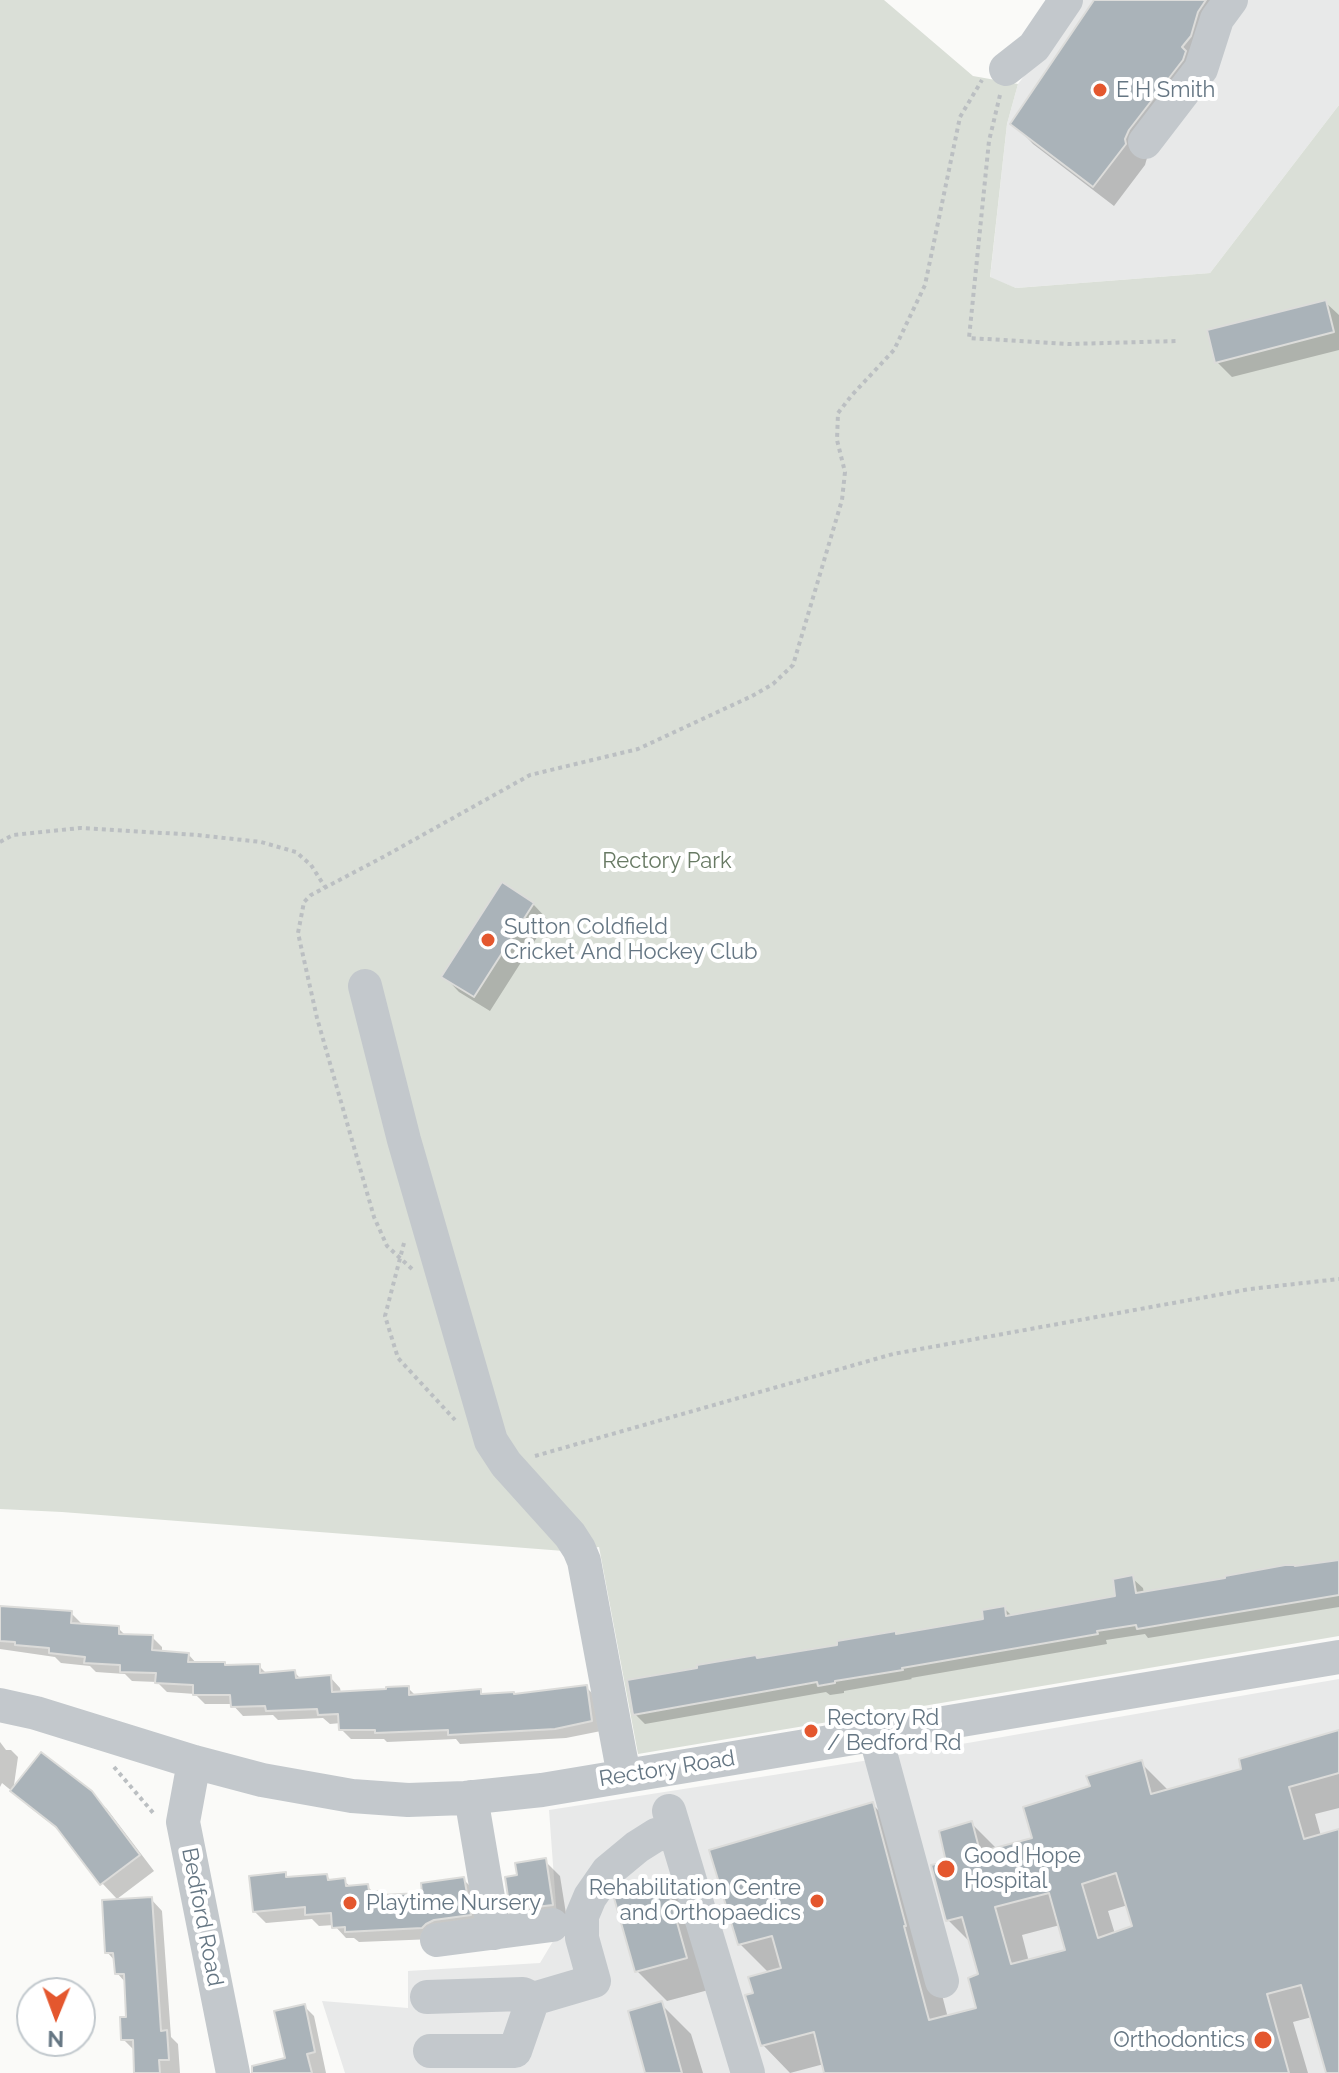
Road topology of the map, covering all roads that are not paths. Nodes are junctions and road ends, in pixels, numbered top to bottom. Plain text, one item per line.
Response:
1 (1066, 0) edge
2 (1231, 0) edge
3 (1006, 69) road end
4 (1145, 142) dead end
5 (365, 986) dead end
6 (1339, 1657) edge
7 (0, 1705) edge
8 (875, 1734) junction
9 (194, 1762) junction
10 (624, 1776) junction
11 (471, 1797) junction
12 (552, 1925) dead end
13 (494, 1933) junction
14 (437, 1940) dead end
15 (942, 1981) dead end
16 (427, 1997) dead end
17 (533, 1999) junction
18 (430, 2051) dead end
19 (233, 2073) edge
20 (748, 2073) edge

1 - 3 street
2 - 4 street
5 - 10 street
6 - 8 street, Rectory Road
7 - 9 street, Rectory Road
8 - 10 street, Rectory Road
8 - 15 street
9 - 11 street, Rectory Road
9 - 19 street, Bedford Road
10 - 11 street, Rectory Road
11 - 13 street
12 - 13 street
13 - 14 street
16 - 17 street
17 - 18 street
17 - 20 street

